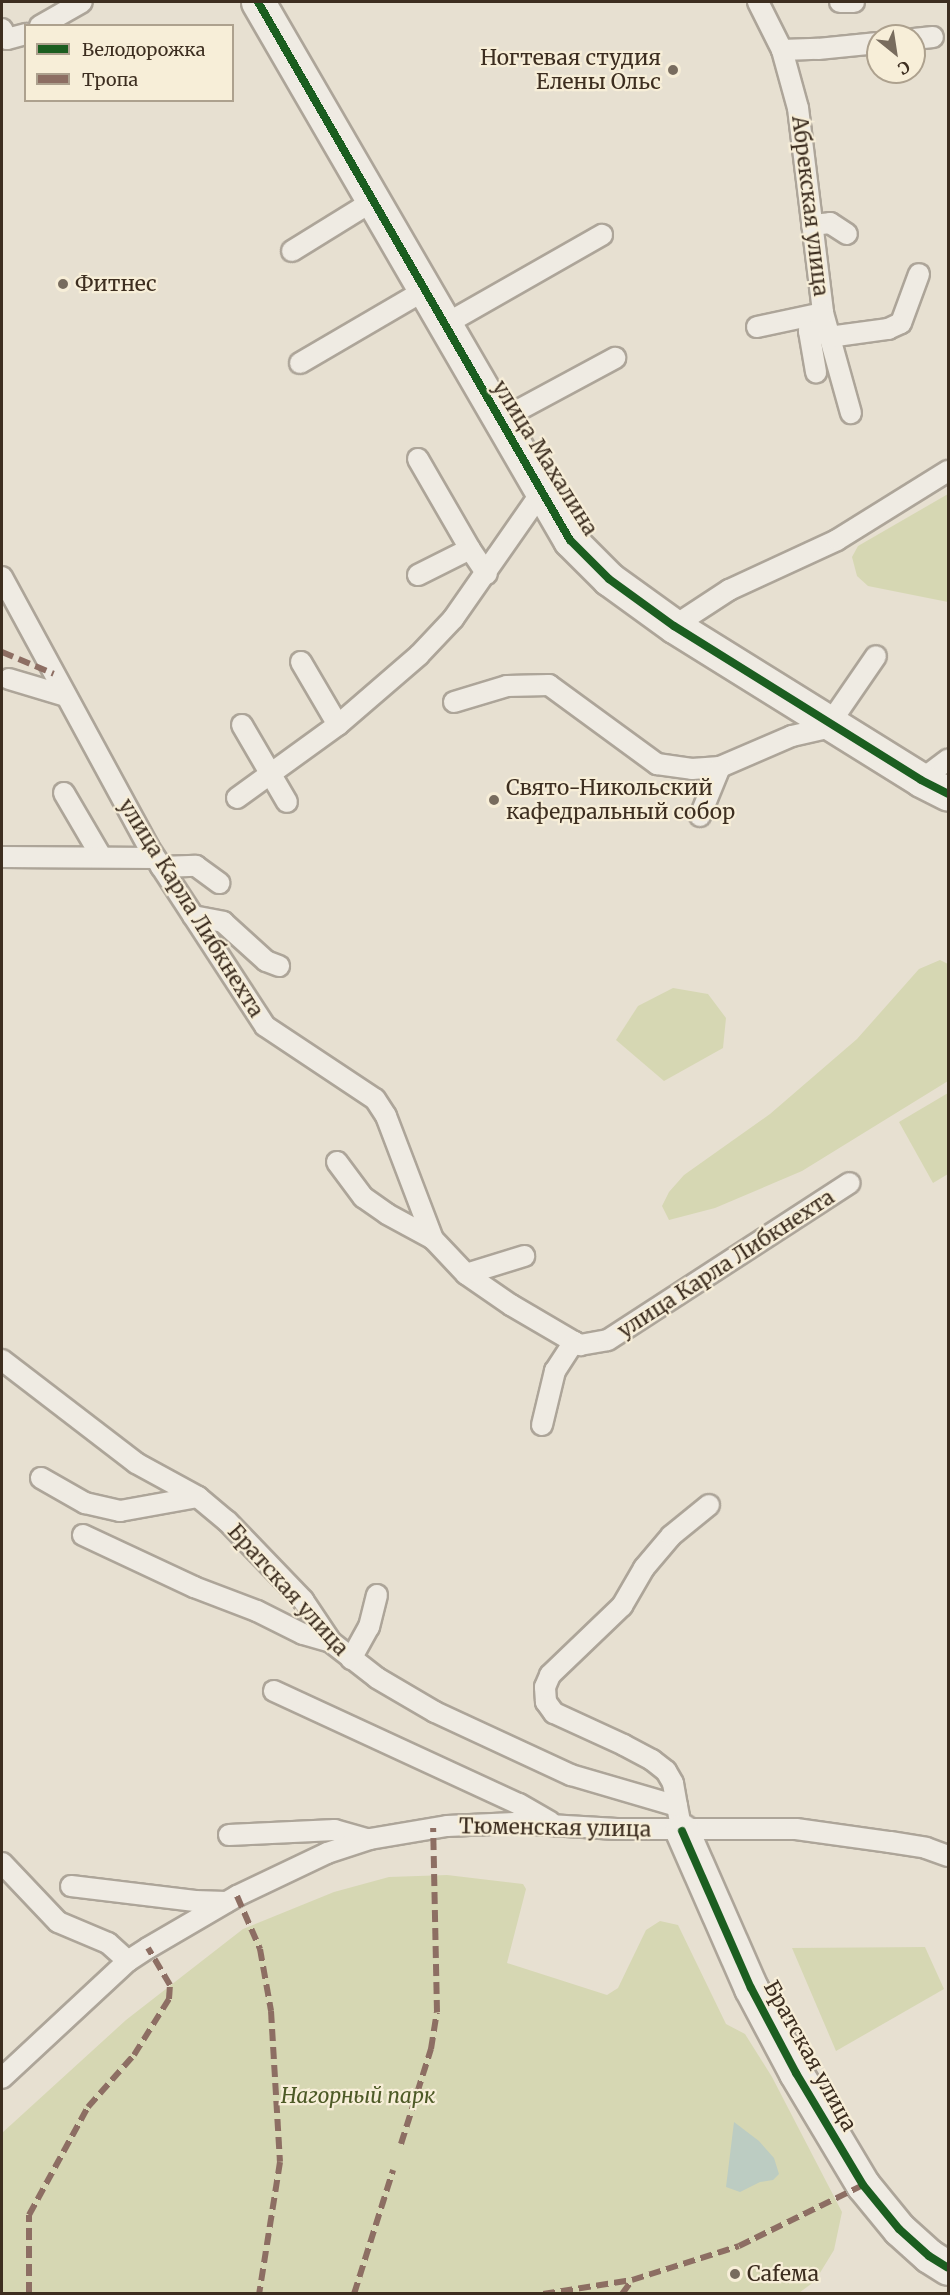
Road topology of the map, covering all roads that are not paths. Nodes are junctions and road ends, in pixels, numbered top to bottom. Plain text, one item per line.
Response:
1 (82, 2) edge
2 (258, 2) edge
3 (758, 2) edge
4 (840, 2) edge
5 (854, 2) edge
6 (44, 24) edge
7 (2, 29) edge
8 (24, 35) edge
9 (866, 44) edge
10 (782, 50) junction
11 (373, 201) junction
12 (812, 225) junction
13 (847, 234) dead end
14 (602, 235) dead end
15 (292, 251) dead end
16 (919, 274) dead end
17 (425, 290) junction
18 (823, 313) junction
19 (444, 325) junction
20 (757, 327) dead end
21 (829, 338) junction
22 (615, 358) dead end
23 (300, 363) dead end
24 (816, 372) dead end
25 (851, 413) dead end
26 (500, 420) junction
27 (418, 459) dead end
28 (948, 471) edge
29 (542, 494) junction
30 (470, 549) junction
31 (487, 574) junction
32 (417, 575) dead end
33 (4, 584) edge
34 (674, 626) junction
35 (876, 656) dead end
36 (301, 662) dead end
37 (9, 679) dead end
38 (66, 696) junction
39 (454, 702) dead end
40 (833, 724) junction
41 (242, 725) dead end
42 (338, 725) junction
43 (948, 760) edge
44 (720, 766) junction
45 (271, 775) junction
46 (935, 787) edge
47 (64, 793) dead end
48 (237, 798) dead end
49 (286, 802) dead end
50 (700, 816) dead end
51 (101, 856) junction
52 (2, 857) edge
53 (158, 863) junction
54 (219, 883) dead end
55 (193, 916) junction
56 (279, 966) dead end
57 (337, 1162) dead end
58 (850, 1183) dead end
59 (433, 1239) junction
60 (524, 1256) dead end
61 (466, 1274) junction
62 (574, 1342) junction
63 (2, 1360) edge
64 (542, 1425) dead end
65 (41, 1478) dead end
66 (198, 1497) junction
67 (709, 1505) dead end
68 (83, 1535) dead end
69 (377, 1595) dead end
70 (331, 1642) junction
71 (351, 1659) junction
72 (274, 1691) dead end
73 (680, 1818) junction
74 (552, 1824) junction
75 (229, 1835) dead end
76 (370, 1839) junction
77 (948, 1856) edge
78 (2, 1863) edge
79 (71, 1886) dead end
80 (226, 1902) junction
81 (128, 1961) junction
82 (2, 2078) edge
83 (948, 2268) edge

1 - 6 lane
2 - 11 street, улица Махалина
3 - 10 lane, Абрекская улица
4 - 5 lane
7 - 8 lane
9 - 10 lane
10 - 12 lane, Абрекская улица
11 - 15 lane
11 - 17 street, улица Махалина
12 - 13 lane
12 - 18 lane, Абрекская улица
14 - 19 lane
16 - 21 lane
17 - 19 street, улица Махалина
17 - 23 lane
18 - 20 lane
18 - 21 lane, Абрекская улица
18 - 24 lane
19 - 26 street, улица Махалина
21 - 25 lane, Абрекская улица
22 - 26 lane
26 - 29 street, улица Махалина
27 - 30 lane
28 - 34 lane
29 - 31 lane
29 - 34 street, улица Махалина
30 - 31 lane
30 - 32 lane
31 - 42 lane
33 - 38 lane, улица Карла Либкнехта
34 - 40 street, улица Махалина
35 - 40 lane
36 - 42 lane
37 - 38 lane
38 - 53 lane, улица Карла Либкнехта
39 - 44 lane
40 - 44 lane
40 - 46 street, улица Махалина
41 - 45 lane
42 - 45 lane
43 - 46 lane
44 - 50 lane
45 - 48 lane
45 - 49 lane
47 - 51 lane
51 - 52 lane
51 - 53 lane
53 - 54 lane
53 - 55 lane, улица Карла Либкнехта
55 - 56 lane
55 - 59 lane, улица Карла Либкнехта
57 - 59 lane
58 - 62 lane, улица Карла Либкнехта
59 - 61 lane, улица Карла Либкнехта
60 - 61 lane
61 - 62 lane, улица Карла Либкнехта
62 - 64 lane
63 - 66 lane, Братская улица
65 - 66 lane
66 - 70 lane, Братская улица
67 - 73 lane
68 - 70 lane
69 - 71 lane
70 - 71 lane, Братская улица
71 - 73 lane, Братская улица
72 - 74 lane
73 - 74 lane, Тюменская улица
73 - 77 lane, Братская улица
73 - 83 street, Братская улица
74 - 76 lane, Тюменская улица
75 - 76 lane
76 - 80 lane, Тюменская улица
78 - 81 lane
79 - 80 lane
80 - 81 lane, Тюменская улица
81 - 82 lane, Тюменская улица

